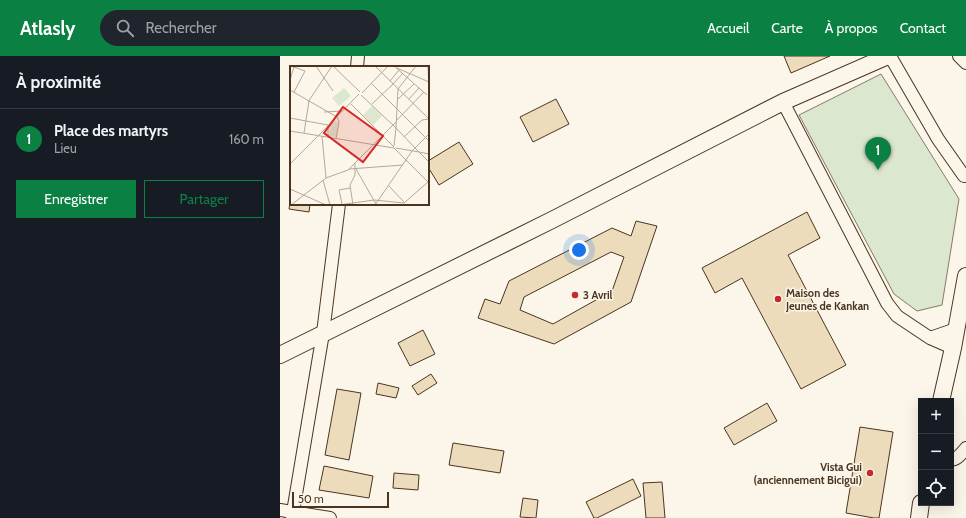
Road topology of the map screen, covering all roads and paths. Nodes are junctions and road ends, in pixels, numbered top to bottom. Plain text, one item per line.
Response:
1 (358, 56) edge
2 (889, 56) edge
3 (959, 56) edge
4 (966, 63) edge
5 (357, 66) edge
6 (783, 102) junction
7 (966, 176) edge
8 (339, 205) edge
9 (966, 276) edge
10 (961, 328) edge
11 (323, 333) junction
12 (930, 338) junction
13 (960, 347) edge
14 (280, 355) edge
15 (942, 398) edge
16 (966, 448) edge
17 (954, 460) edge
18 (921, 506) edge
19 (280, 510) edge
20 (292, 515) edge
21 (330, 518) edge
22 (919, 518) edge

1 - 5 street
2 - 6 main road
2 - 7 street
3 - 4 street
6 - 11 main road
6 - 12 street
8 - 11 street
9 - 10 main road
10 - 12 street
10 - 13 main road
11 - 14 main road
11 - 20 street
12 - 13 street
13 - 15 main road
16 - 17 street
18 - 22 main road
19 - 20 street
20 - 21 street

